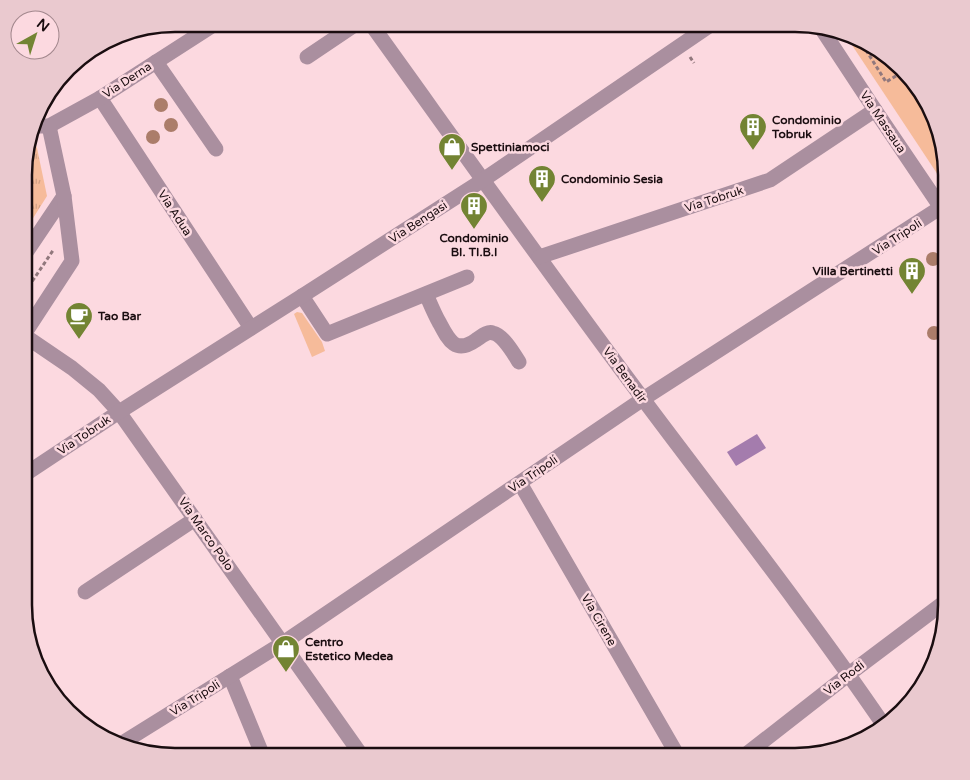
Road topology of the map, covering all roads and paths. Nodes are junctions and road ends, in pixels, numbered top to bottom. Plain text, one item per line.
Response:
1 (203, 32) edge
2 (344, 32) edge
3 (376, 32) edge
4 (699, 33) edge
5 (826, 36) edge
6 (867, 53) edge
7 (307, 57) dead end
8 (156, 62) junction
9 (876, 67) junction
10 (869, 72) dead end
11 (897, 76) edge
12 (100, 98) junction
13 (875, 110) junction
14 (42, 126) edge
15 (216, 149) dead end
16 (483, 180) junction
17 (64, 196) junction
18 (938, 200) edge
19 (938, 213) edge
20 (69, 239) junction
21 (32, 243) edge
22 (538, 257) junction
23 (468, 277) dead end
24 (32, 282) edge
25 (426, 294) junction
26 (302, 296) junction
27 (32, 323) edge
28 (251, 328) junction
29 (32, 340) edge
30 (519, 362) dead end
31 (643, 399) junction
32 (119, 412) junction
33 (33, 469) edge
34 (520, 483) junction
35 (195, 519) junction
36 (85, 592) dead end
37 (937, 608) edge
38 (283, 643) junction
39 (849, 674) junction
40 (230, 676) junction
41 (880, 719) edge
42 (128, 739) edge
43 (259, 747) edge
44 (356, 747) edge
45 (673, 748) edge
46 (754, 748) edge

1 - 8 street, Via Derna
2 - 7 street
3 - 16 street, Via Benadir
4 - 16 street, Via Bengasi
5 - 13 street, Via Massaua
6 - 9 path
8 - 12 street, Via Derna
8 - 15 street
9 - 10 path
9 - 11 path
12 - 14 street, Via Derna
12 - 28 street, Via Adua
13 - 18 street, Via Massaua
13 - 22 street, Via Tobruk
14 - 17 street
16 - 22 street, Via Benadir
16 - 26 street, Via Bengasi
17 - 20 street
17 - 21 street
19 - 31 street, Via Tripoli
20 - 24 path
20 - 27 street
22 - 31 street, Via Benadir
23 - 25 street
25 - 26 street
25 - 30 street
26 - 28 street, Via Bengasi
28 - 32 street, Via Bengasi
29 - 32 street, Via Marco Polo
31 - 34 street, Via Tripoli
31 - 39 street, Via Benadir
32 - 33 street, Via Tobruk
32 - 35 street, Via Marco Polo
34 - 38 street, Via Tripoli
34 - 45 street, Via Cirene
35 - 36 street
35 - 38 street, Via Marco Polo
37 - 39 street, Via Rodi
38 - 40 street, Via Tripoli
38 - 44 street, Via Marco Polo
39 - 41 street, Via Benadir
39 - 46 street, Via Rodi
40 - 42 street, Via Tripoli
40 - 43 street

